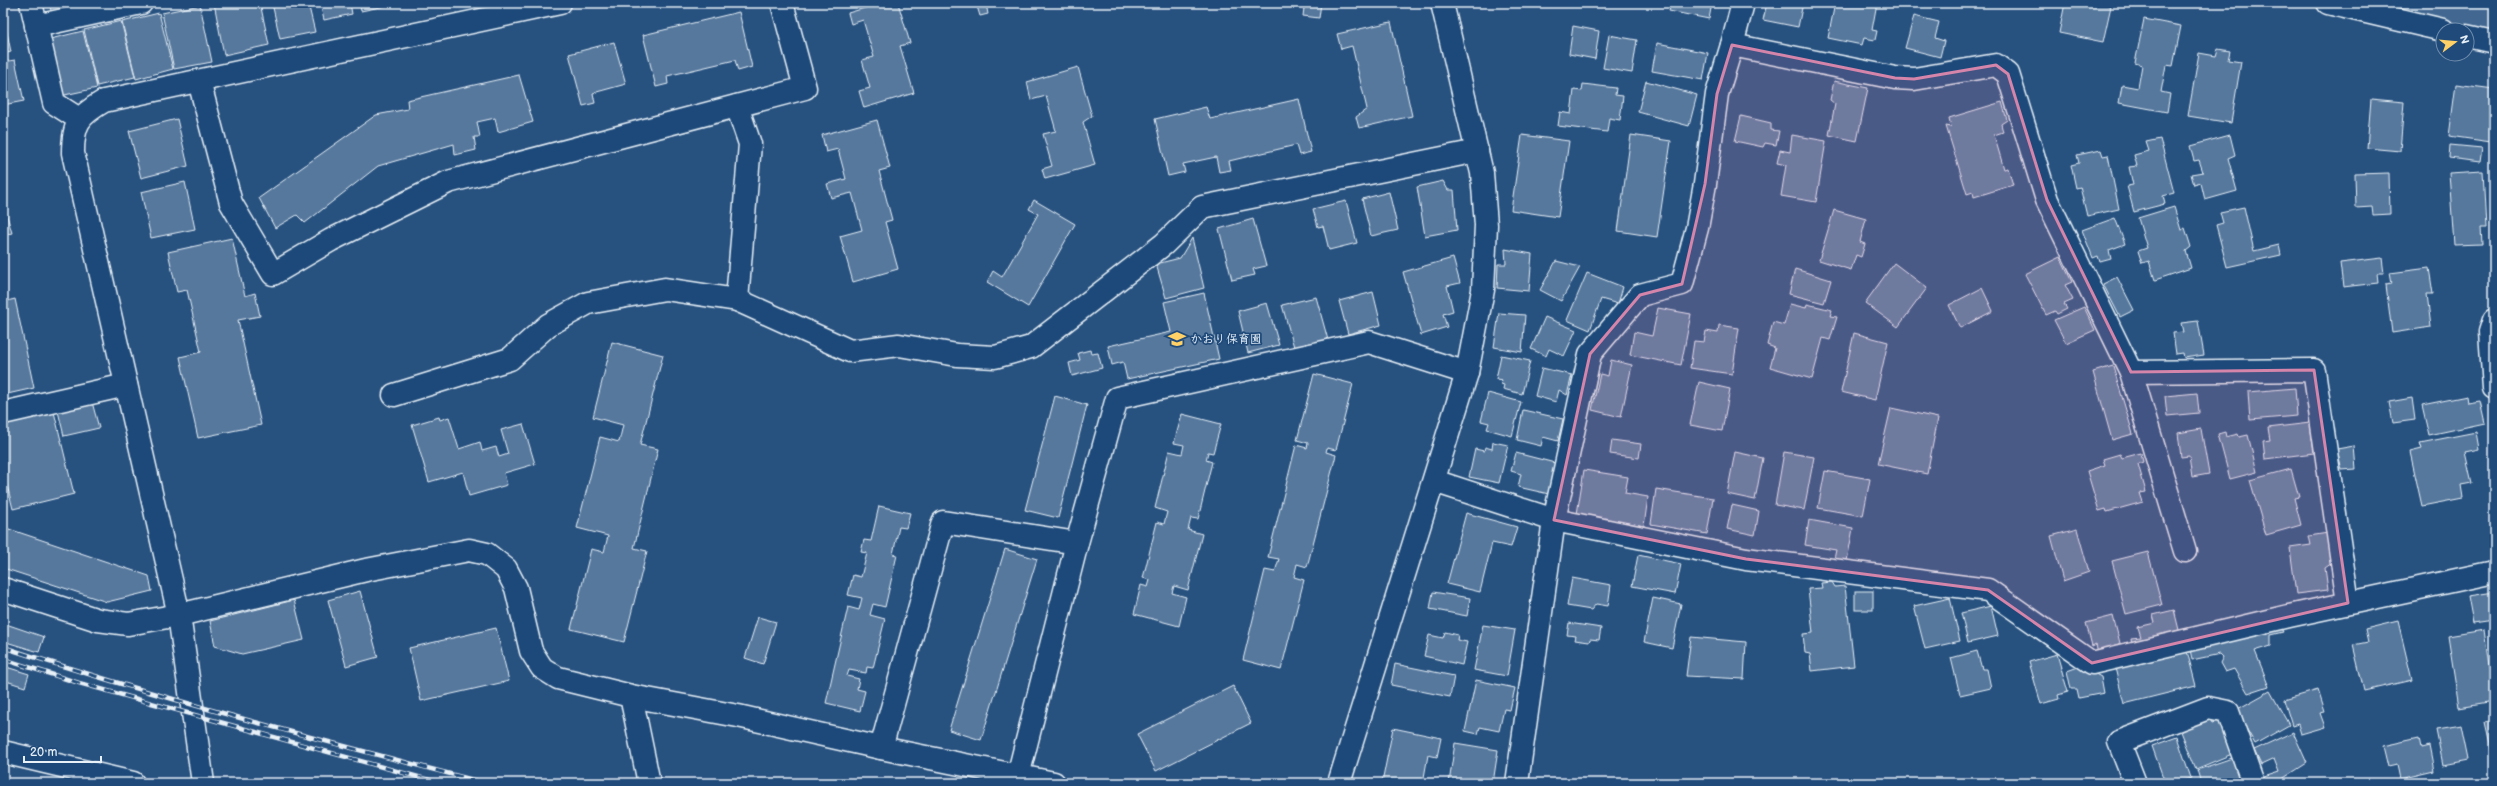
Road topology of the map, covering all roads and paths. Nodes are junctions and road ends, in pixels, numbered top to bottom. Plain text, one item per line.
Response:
1 (31, 3) edge
2 (141, 3) edge
3 (560, 3) edge
4 (782, 3) edge
5 (1442, 3) edge
6 (1743, 3) edge
7 (2328, 3) edge
8 (491, 10) edge
9 (36, 26) junction
10 (2435, 28) edge
11 (2475, 38) edge
12 (2494, 42) edge
13 (1732, 45) junction
14 (199, 81) junction
15 (737, 106) junction
16 (79, 119) junction
17 (1477, 151) junction
18 (737, 300) junction
19 (2494, 320) edge
20 (2131, 372) junction
21 (1467, 373) junction
22 (126, 385) junction
23 (2494, 388) edge
24 (394, 395) dead end
25 (3, 413) edge
26 (1434, 480) junction
27 (1554, 520) junction
28 (1077, 542) junction
29 (2185, 551) dead end
30 (2494, 572) edge
31 (3, 589) edge
32 (2348, 603) junction
33 (178, 616) junction
34 (631, 696) junction
35 (882, 748) junction
36 (3, 752) edge
37 (1018, 776) junction
38 (133, 783) edge
39 (203, 783) edge
40 (649, 783) edge
41 (1054, 783) edge
42 (1339, 783) edge
43 (1517, 783) edge
44 (2135, 783) edge
45 (2253, 783) edge

1 - 9 street
2 - 9 street
3 - 8 street
4 - 15 street
5 - 17 street
6 - 13 street
7 - 10 street
8 - 14 street
9 - 16 street
11 - 12 street
13 - 20 street
13 - 27 street
14 - 15 street
14 - 16 street
15 - 18 street
16 - 22 street
17 - 18 street
17 - 21 street
18 - 24 street
19 - 23 street
20 - 29 street
20 - 32 street
21 - 26 street
21 - 28 street
22 - 25 street
22 - 33 street
26 - 27 street
26 - 42 street
27 - 32 street
27 - 43 street
28 - 35 street
28 - 37 street
30 - 32 street
31 - 33 street
33 - 34 street
33 - 39 street
34 - 35 street
34 - 40 street
35 - 37 street
36 - 38 street
37 - 41 street
44 - 45 street

